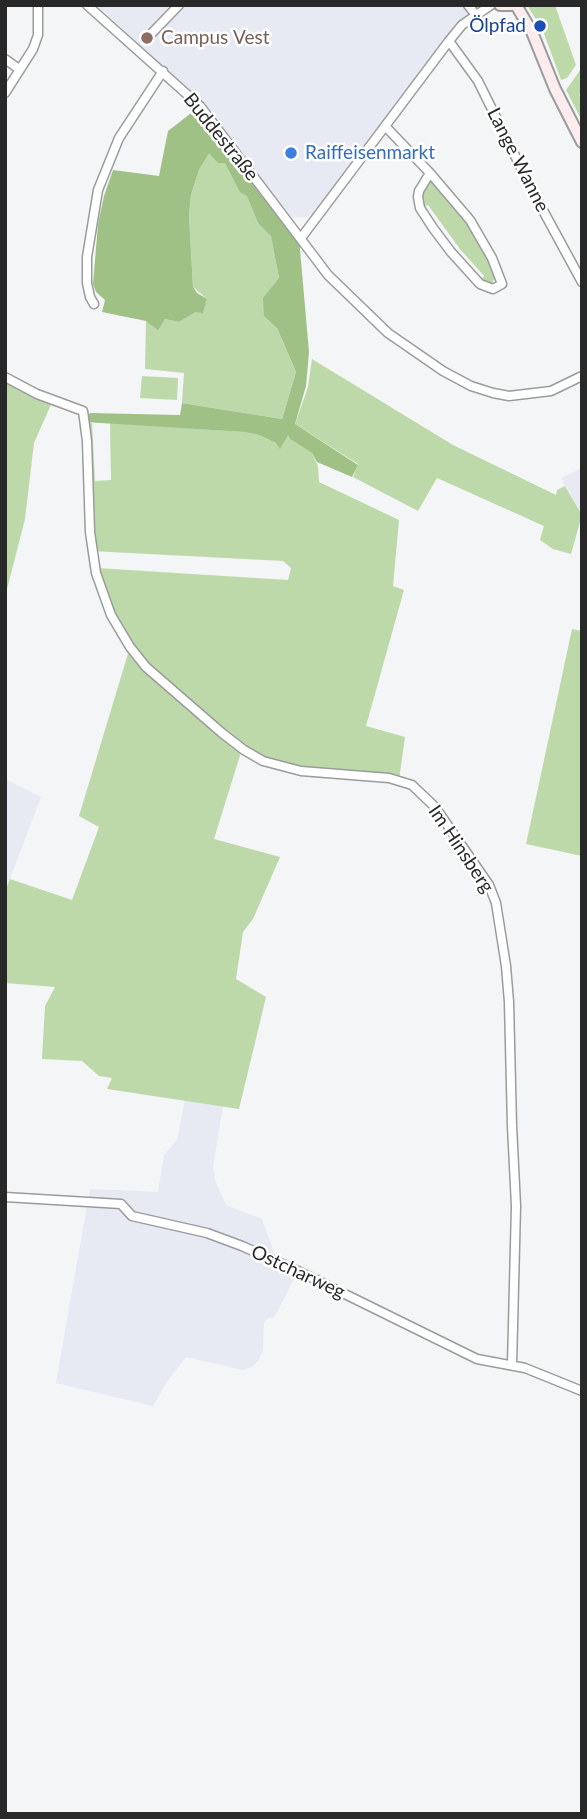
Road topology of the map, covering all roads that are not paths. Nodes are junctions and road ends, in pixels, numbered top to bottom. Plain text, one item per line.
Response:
1 (38, 5) edge
2 (87, 5) edge
3 (178, 5) edge
4 (468, 5) edge
5 (491, 5) edge
6 (500, 5) edge
7 (514, 5) edge
8 (476, 15) junction
9 (150, 35) dead end
10 (449, 41) junction
11 (5, 59) edge
12 (19, 69) junction
13 (163, 71) junction
14 (5, 93) edge
15 (385, 126) junction
16 (582, 142) edge
17 (430, 173) junction
18 (286, 218) junction
19 (314, 221) junction
20 (301, 238) junction
21 (582, 282) edge
22 (94, 304) dead end
23 (5, 377) edge
24 (581, 378) edge
25 (5, 1197) edge
26 (512, 1365) junction
27 (582, 1391) edge

1 - 12 street
2 - 13 street, Buddestraße
3 - 9 street
4 - 8 street
5 - 8 street
6 - 7 main road
7 - 16 main road
8 - 10 street
10 - 15 street
10 - 21 street, Lange Wanne
11 - 12 street
12 - 14 street
13 - 18 street, Buddestraße
13 - 22 street
15 - 17 street
15 - 19 street
17 - 17 street
18 - 19 street
18 - 20 street, Buddestraße
19 - 20 street
20 - 24 street, Buddestraße
23 - 26 street, Im Hinsberg
25 - 26 street, Ostcharweg
26 - 27 street, Ostcharweg

